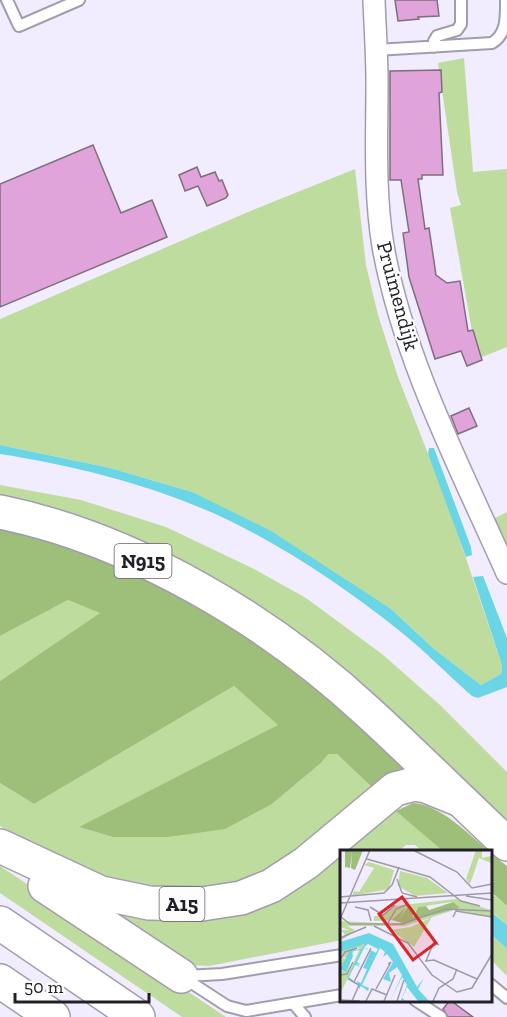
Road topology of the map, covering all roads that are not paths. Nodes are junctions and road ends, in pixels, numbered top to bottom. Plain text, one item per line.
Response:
1 (7, 0) edge
2 (79, 0) edge
3 (374, 0) edge
4 (461, 0) edge
5 (506, 0) edge
6 (434, 47) junction
7 (376, 50) junction
8 (0, 512) edge
9 (507, 573) edge
10 (458, 799) junction
11 (507, 844) edge
12 (0, 846) edge
13 (0, 855) edge
14 (0, 923) edge
15 (340, 955) edge
16 (181, 976) junction
17 (0, 981) edge
18 (492, 986) edge
19 (340, 995) edge
20 (507, 998) edge
21 (418, 1002) edge
22 (293, 1003) junction
23 (53, 1017) edge
24 (138, 1017) edge
25 (306, 1017) edge
26 (441, 1017) edge

1 - 2 lane
3 - 7 street, Pruimendijk
4 - 6 lane
5 - 6 lane
6 - 7 lane
7 - 9 street, Pruimendijk
8 - 10 main road, N915
10 - 11 main road, N915
10 - 12 main road, A15
13 - 16 main road
14 - 24 main road
15 - 16 lane
16 - 22 lane
17 - 23 main road
18 - 20 lane
19 - 22 lane
21 - 26 lane
22 - 25 lane

